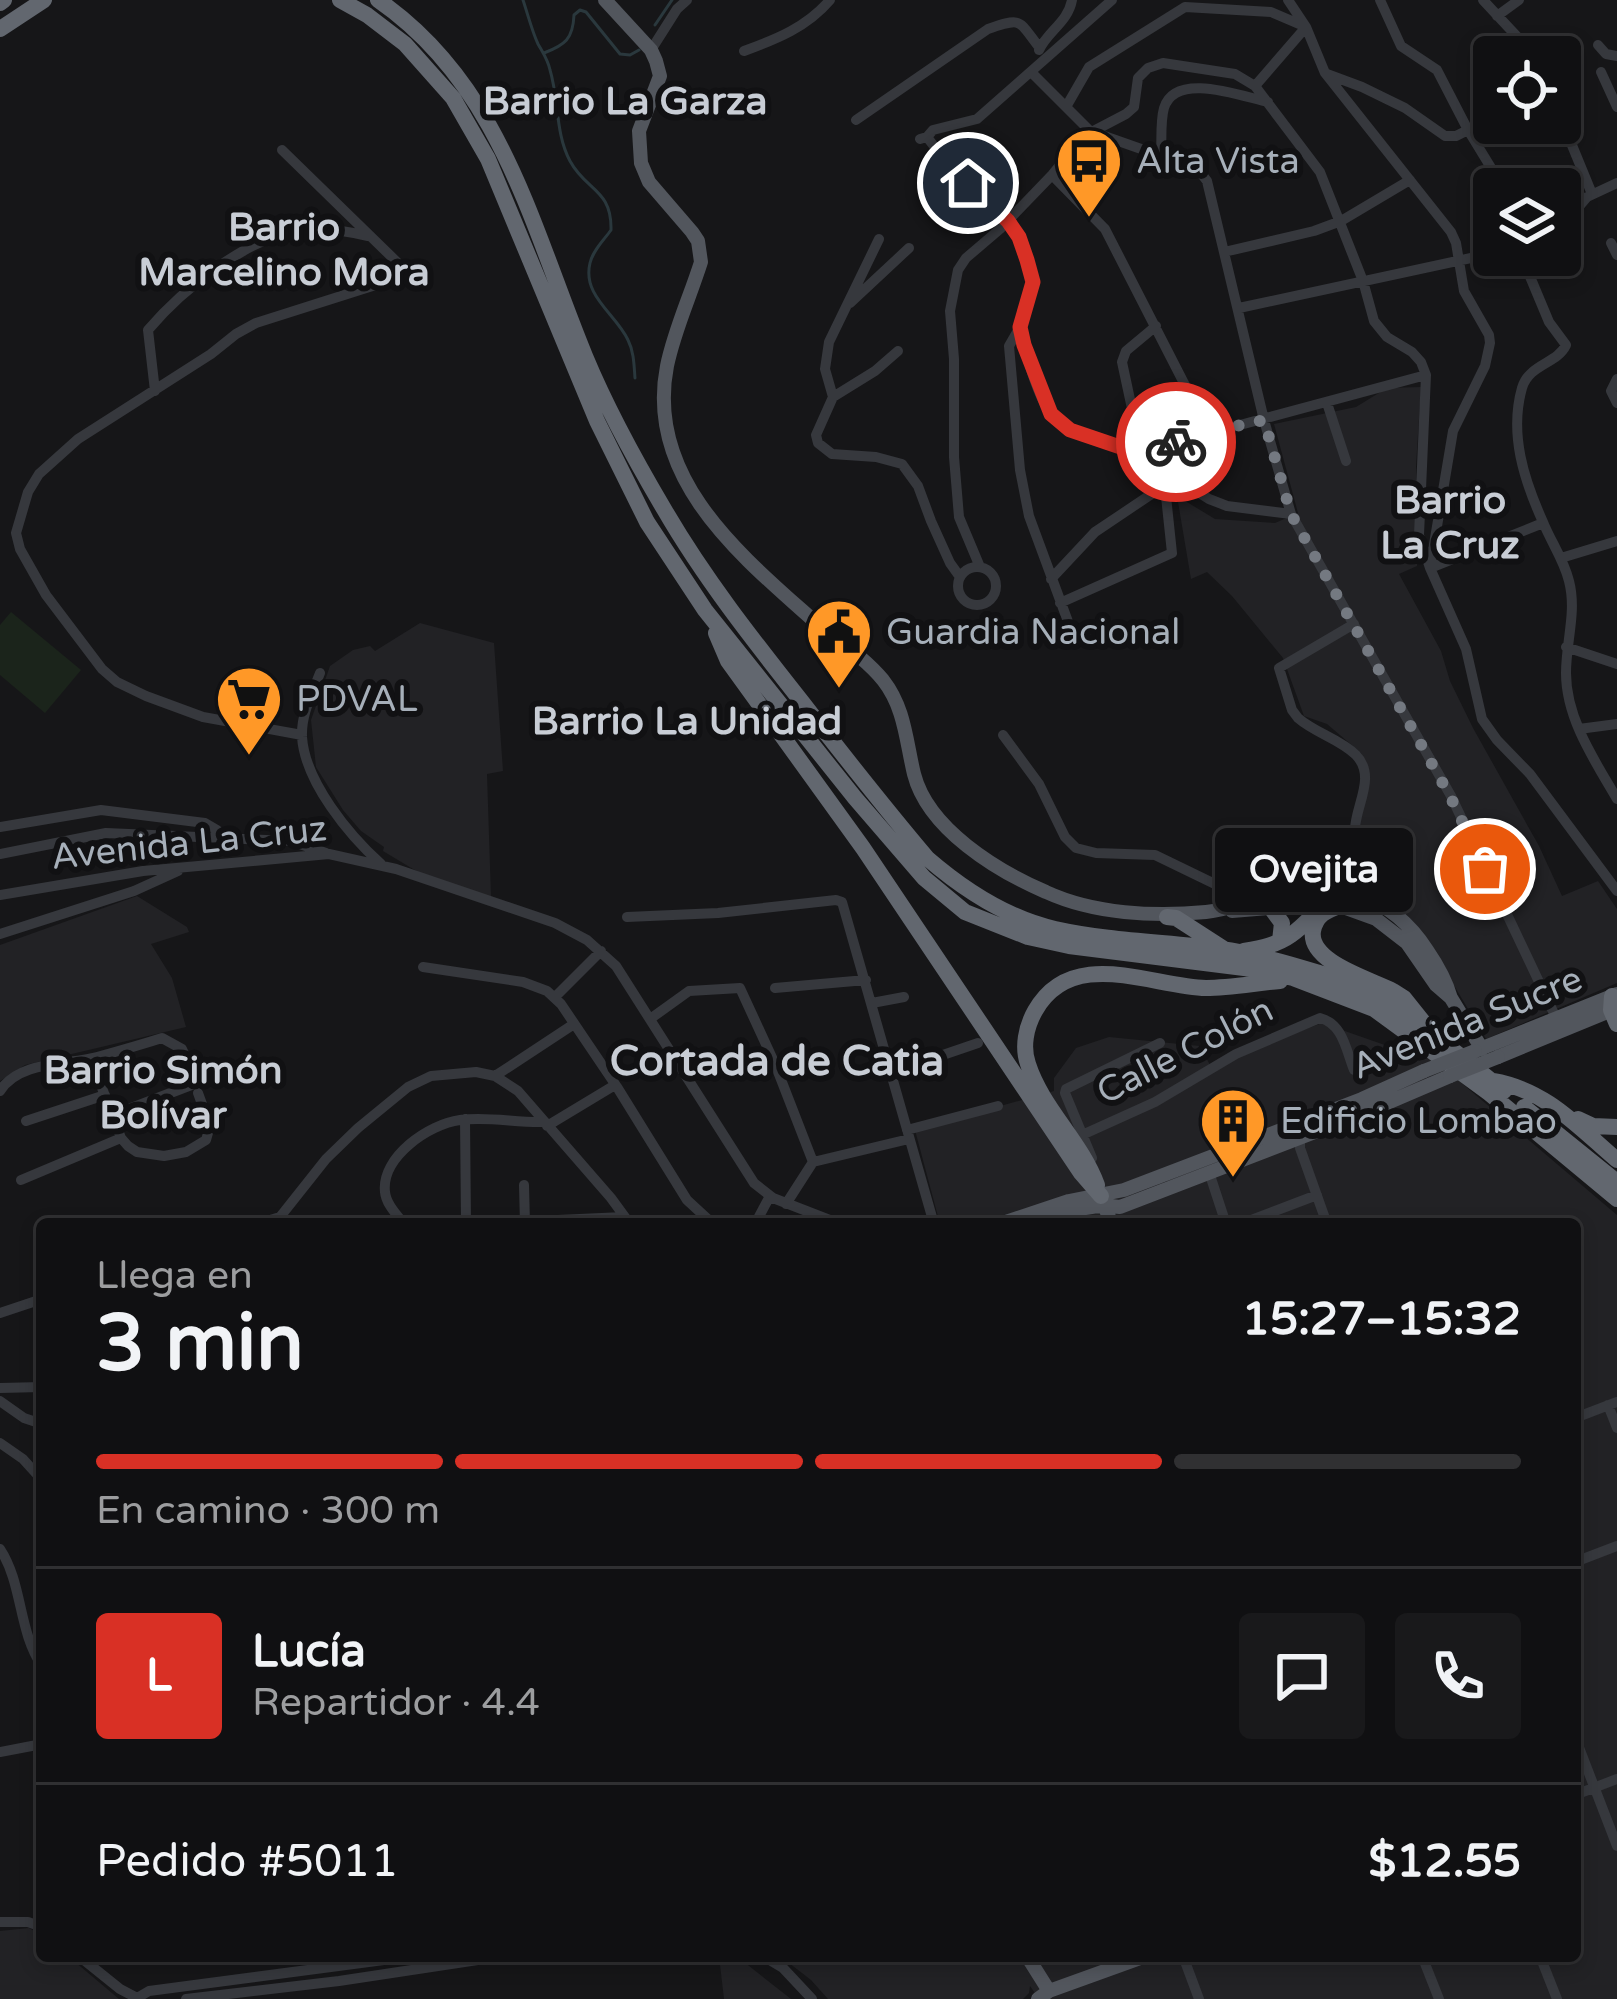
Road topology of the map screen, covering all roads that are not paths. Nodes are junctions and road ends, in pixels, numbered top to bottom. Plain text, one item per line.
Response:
1 (44, 0) edge
2 (340, 0) edge
3 (378, 0) edge
4 (605, 0) edge
5 (687, 0) edge
6 (830, 0) edge
7 (1072, 0) edge
8 (1112, 0) edge
9 (1288, 0) edge
10 (1380, 0) edge
11 (1483, 0) edge
12 (1519, 0) edge
13 (1497, 16) junction
14 (1306, 27) junction
15 (0, 29) edge
16 (1516, 36) edge
17 (1598, 45) dead end
18 (1039, 47) junction
19 (650, 50) junction
20 (744, 51) dead end
21 (1617, 56) edge
22 (1036, 68) junction
23 (1601, 72) dead end
24 (1324, 73) junction
25 (1255, 86) junction
26 (1268, 102) junction
27 (1066, 107) junction
28 (1617, 107) edge
29 (856, 120) dead end
30 (1468, 130) junction
31 (1090, 131) junction
32 (1571, 144) edge
33 (282, 150) dead end
34 (1161, 155) junction
35 (1491, 168) edge
36 (1052, 175) junction
37 (1410, 180) junction
38 (1617, 183) edge
39 (1592, 194) junction
40 (1581, 206) edge
41 (1008, 221) junction
42 (1341, 221) junction
43 (370, 237) junction
44 (879, 239) dead end
45 (910, 248) dead end
46 (1224, 252) junction
47 (1473, 256) edge
48 (1458, 257) junction
49 (1530, 276) edge
50 (1363, 281) junction
51 (1239, 308) junction
52 (844, 310) junction
53 (1156, 326) junction
54 (1020, 327) junction
55 (898, 351) dead end
56 (1426, 375) junction
57 (1617, 379) edge
58 (155, 391) junction
59 (833, 398) junction
60 (1328, 403) junction
61 (1617, 403) edge
62 (1264, 420) junction
63 (1209, 432) junction
64 (1147, 449) junction
65 (1346, 461) dead end
66 (1169, 482) junction
67 (1291, 514) junction
68 (1543, 523) junction
69 (1617, 541) edge
70 (1561, 558) junction
71 (980, 567) junction
72 (1430, 568) junction
73 (961, 577) junction
74 (1051, 579) junction
75 (1060, 603) junction
76 (705, 610) junction
77 (1354, 624) junction
78 (1070, 627) dead end
79 (1567, 647) junction
80 (1617, 664) edge
81 (320, 674) dead end
82 (1617, 724) edge
83 (1579, 729) junction
84 (302, 735) junction
85 (1003, 735) dead end
86 (1617, 800) edge
87 (0, 827) edge
88 (221, 837) junction
89 (0, 854) edge
90 (329, 854) junction
91 (383, 866) junction
92 (185, 868) junction
93 (1613, 885) edge
94 (0, 895) edge
95 (1343, 899) junction
96 (1321, 905) junction
97 (1271, 908) junction
98 (1227, 910) junction
99 (1167, 916) junction
100 (627, 917) dead end
101 (0, 934) edge
102 (1280, 941) junction
103 (1231, 951) junction
104 (601, 952) junction
105 (423, 967) dead end
106 (1293, 978) junction
107 (866, 980) junction
108 (775, 988) dead end
109 (555, 997) junction
110 (904, 998) dead end
111 (872, 1003) junction
112 (1615, 1006) edge
113 (650, 1019) junction
114 (574, 1024) junction
115 (1559, 1024) junction
116 (1432, 1033) junction
117 (978, 1042) dead end
118 (1160, 1042) dead end
119 (1478, 1050) junction
120 (91, 1059) junction
121 (890, 1067) junction
122 (1354, 1070) dead end
123 (495, 1076) junction
124 (615, 1085) junction
125 (1490, 1087) junction
126 (196, 1088) junction
127 (0, 1091) edge
128 (105, 1095) junction
129 (1550, 1103) junction
130 (998, 1106) dead end
131 (112, 1115) junction
132 (465, 1119) junction
133 (26, 1121) dead end
134 (1300, 1121) junction
135 (546, 1124) junction
136 (1617, 1127) edge
137 (908, 1135) junction
138 (1082, 1135) junction
139 (121, 1138) junction
140 (1300, 1138) junction
141 (1617, 1160) edge
142 (814, 1162) junction
143 (1209, 1172) junction
144 (21, 1180) dead end
145 (1617, 1182) edge
146 (524, 1185) dead end
147 (1317, 1195) junction
148 (770, 1196) junction
149 (1617, 1198) edge
150 (1102, 1200) junction
151 (787, 1204) junction
152 (286, 1218) edge
153 (400, 1218) edge
154 (466, 1218) edge
155 (525, 1218) edge
156 (625, 1218) edge
157 (706, 1218) edge
158 (758, 1218) edge
159 (824, 1218) edge
160 (932, 1218) edge
161 (1018, 1218) edge
162 (1050, 1218) edge
163 (1110, 1218) edge
164 (1224, 1218) edge
165 (1257, 1218) edge
166 (1325, 1218) edge
167 (36, 1301) edge
168 (0, 1313) edge
169 (0, 1388) edge
170 (36, 1388) edge
171 (0, 1401) edge
172 (1612, 1403) edge
173 (1581, 1416) edge
174 (36, 1422) edge
175 (1617, 1428) edge
176 (0, 1443) edge
177 (36, 1473) edge
178 (1617, 1546) edge
179 (0, 1549) edge
180 (1581, 1560) edge
181 (36, 1646) edge
182 (36, 1745) edge
183 (0, 1752) edge
184 (1581, 1753) edge
185 (1617, 1779) edge
186 (1594, 1787) junction
187 (1581, 1792) edge
188 (1617, 1846) edge
189 (0, 1922) edge
190 (36, 1923) edge
191 (86, 1962) edge
192 (369, 1962) edge
193 (464, 1962) edge
194 (773, 1962) edge
195 (1030, 1962) edge
196 (1131, 1962) edge
197 (1185, 1962) edge
198 (1424, 1962) edge
199 (1542, 1962) edge
200 (1047, 1996) edge
201 (138, 1998) edge
202 (186, 1999) edge
203 (812, 1999) edge
204 (1199, 1999) edge
205 (1439, 1999) edge
206 (1557, 1999) edge

1 - 15 highway
2 - 76 highway
3 - 103 highway
4 - 19 main road
5 - 19 street
6 - 20 street
7 - 18 street
8 - 22 street
9 - 14 street
10 - 30 street
11 - 13 street
12 - 13 street
13 - 16 street
14 - 24 street
14 - 25 street
14 - 27 street
17 - 21 street
18 - 22 street
18 - 29 street
19 - 99 main road
22 - 27 street
22 - 41 street
23 - 28 street
24 - 30 street
24 - 37 street
25 - 26 street
25 - 31 street
26 - 34 street
26 - 42 street
27 - 31 street
30 - 35 street
31 - 34 street
31 - 36 street
32 - 39 street
33 - 43 street
34 - 46 street
36 - 41 street
36 - 53 street
37 - 42 street
37 - 48 street
38 - 39 street
39 - 40 street
41 - 54 street
41 - 71 street
42 - 46 street
42 - 50 street
43 - 58 street
43 - 58 street
44 - 52 street
45 - 52 street
46 - 51 street
47 - 48 street
48 - 50 street
48 - 72 street
49 - 68 street
50 - 51 street
50 - 56 street
51 - 62 street
52 - 59 street
53 - 63 street
53 - 64 street
54 - 64 street
54 - 74 street
55 - 59 street
56 - 60 street
56 - 72 street
57 - 61 street
58 - 84 street
59 - 73 street
60 - 62 street
60 - 65 street
62 - 63 street
62 - 67 street
63 - 64 street
64 - 66 street
66 - 67 street
66 - 74 street
66 - 75 street
67 - 77 street
68 - 70 street
68 - 72 street
69 - 70 street
70 - 79 street
71 - 73 street
71 - 73 street
72 - 93 street
74 - 75 street
75 - 78 street
76 - 106 highway
76 - 150 highway
77 - 85 street
77 - 115 street
79 - 80 street
79 - 83 street
81 - 84 street
82 - 83 street
83 - 86 street
84 - 91 street
87 - 88 street
88 - 89 street
88 - 90 street
90 - 91 street, Avenida La Cruz
90 - 92 street, Avenida La Cruz
91 - 104 street, Avenida La Cruz
92 - 94 street, Avenida La Cruz
92 - 101 street
95 - 96 highway
95 - 98 main road
95 - 116 highway
95 - 119 main road
96 - 97 main road
96 - 102 highway
97 - 98 main road
97 - 102 highway
98 - 99 main road
99 - 103 highway
100 - 107 street
102 - 103 highway
103 - 116 highway
104 - 109 street
104 - 113 street
105 - 109 street
106 - 125 highway
106 - 150 highway
107 - 108 street
107 - 111 street
109 - 114 street
110 - 111 street
111 - 121 street
112 - 115 main road, Avenida Sucre
113 - 142 street
113 - 148 street
114 - 123 street
114 - 124 street
115 - 119 main road, Avenida Sucre
115 - 140 main road, Avenida Sucre, bridge
116 - 125 highway
117 - 121 street
118 - 138 street
119 - 134 main road, Avenida Sucre, bridge
120 - 126 street
120 - 127 street
120 - 128 street
121 - 137 street
122 - 138 street, Calle Colón
123 - 135 street
123 - 152 street
124 - 135 street
124 - 157 street
125 - 129 highway
125 - 145 highway
125 - 149 highway
126 - 131 street
126 - 139 street
128 - 131 street
128 - 133 street
129 - 136 highway
129 - 141 highway
130 - 137 street
131 - 139 street
132 - 135 street
132 - 153 street
132 - 154 street
134 - 140 street
134 - 150 main road, Avenida Sucre
135 - 156 street
137 - 142 street
137 - 160 street
138 - 150 street
139 - 144 street
140 - 143 main road, Avenida Sucre
140 - 147 street
142 - 151 street
143 - 150 main road, Avenida Sucre
143 - 164 street
146 - 155 street
147 - 165 street
147 - 166 street
148 - 151 street
148 - 158 street
150 - 161 main road, Avenida Sucre
150 - 162 main road, Avenida Sucre
150 - 163 main road
151 - 159 street
167 - 168 street
169 - 170 street
171 - 174 street
172 - 173 street
172 - 175 street
176 - 177 street
178 - 180 street
179 - 181 street
182 - 183 street
184 - 186 street
185 - 186 street
186 - 187 street
186 - 188 street
189 - 190 street
191 - 201 street
192 - 201 street
193 - 202 street
194 - 203 street
195 - 200 main road
196 - 200 main road
197 - 204 street
198 - 205 street
199 - 206 street

